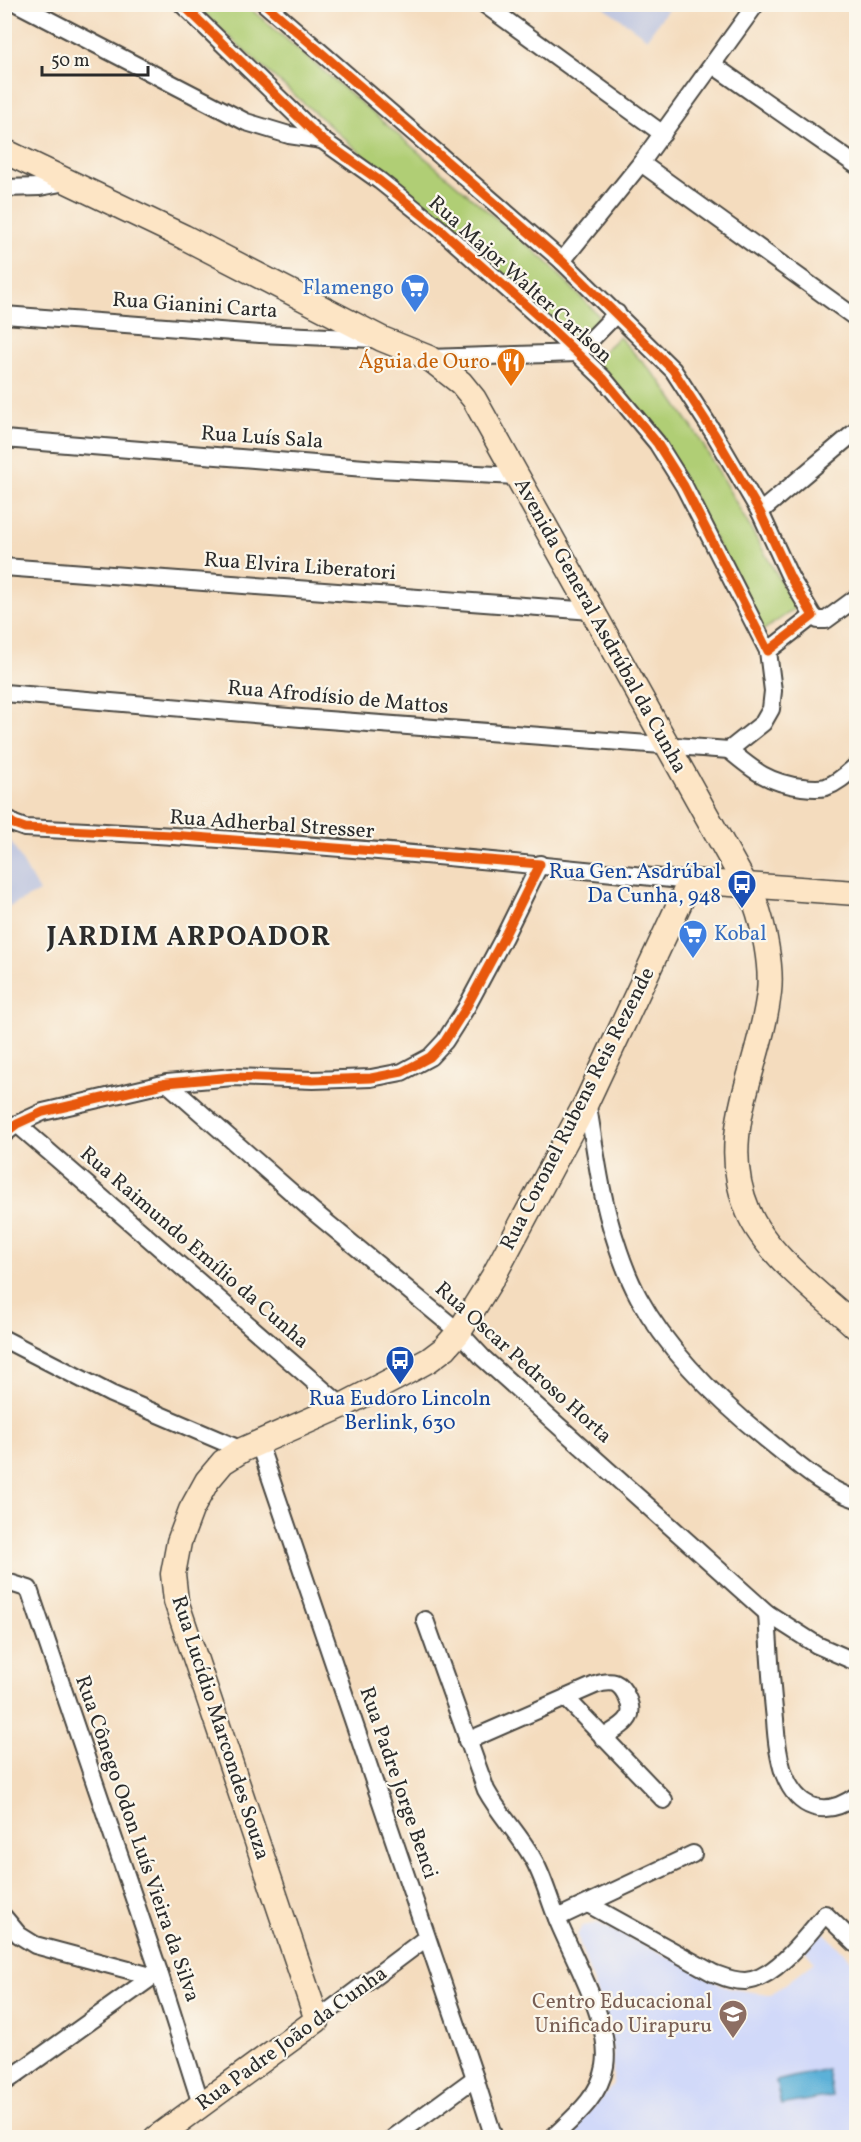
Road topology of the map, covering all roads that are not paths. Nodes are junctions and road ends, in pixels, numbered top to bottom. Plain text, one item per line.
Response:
1 (18, 4) edge
2 (182, 4) edge
3 (265, 4) edge
4 (484, 4) edge
5 (756, 4) edge
6 (713, 65) junction
7 (663, 134) junction
8 (322, 140) junction
9 (4, 151) edge
10 (641, 163) junction
11 (856, 165) edge
12 (66, 182) junction
13 (4, 188) edge
14 (562, 261) junction
15 (617, 313) junction
16 (4, 315) edge
17 (856, 318) edge
18 (382, 339) junction
19 (578, 353) junction
20 (429, 358) junction
21 (856, 431) edge
22 (4, 439) edge
23 (517, 476) junction
24 (760, 512) junction
25 (4, 567) edge
26 (856, 598) edge
27 (592, 611) junction
28 (813, 616) junction
29 (768, 651) junction
30 (4, 693) edge
31 (668, 746) junction
32 (729, 750) junction
33 (856, 766) edge
34 (4, 817) edge
35 (540, 864) junction
36 (690, 881) junction
37 (748, 887) junction
38 (856, 893) edge
39 (167, 1083) junction
40 (587, 1101) junction
41 (11, 1129) edge
42 (856, 1328) edge
43 (459, 1332) junction
44 (4, 1339) edge
45 (342, 1406) junction
46 (250, 1447) junction
47 (856, 1498) edge
48 (4, 1581) edge
49 (767, 1613) junction
50 (425, 1620) dead end
51 (856, 1662) edge
52 (566, 1698) junction
53 (603, 1738) junction
54 (467, 1741) junction
55 (856, 1796) edge
56 (664, 1800) dead end
57 (693, 1854) dead end
58 (588, 1904) junction
59 (5, 1918) edge
60 (557, 1918) junction
61 (426, 1938) junction
62 (856, 1944) edge
63 (155, 1974) junction
64 (317, 2020) junction
65 (476, 2078) junction
66 (4, 2083) edge
67 (201, 2104) junction
68 (156, 2138) edge
69 (393, 2138) edge
70 (494, 2138) edge
71 (552, 2138) edge

1 - 8 street
2 - 8 street, Rua Major Walter Carlson
3 - 14 street, Rua Major Walter Carlson
4 - 7 street
5 - 6 street
6 - 7 street
6 - 11 street
7 - 10 street
8 - 19 street, Rua Major Walter Carlson
9 - 12 street, Avenida General Asdrúbal da Cunha
10 - 14 street
10 - 17 street
12 - 13 street
12 - 18 street, Avenida General Asdrúbal da Cunha
14 - 15 street, Rua Major Walter Carlson
15 - 19 street
15 - 24 street, Rua Major Walter Carlson
16 - 18 street, Rua Gianini Carta
18 - 20 street, Avenida General Asdrúbal da Cunha
19 - 20 street
19 - 29 street, Rua Major Walter Carlson
20 - 23 street, Avenida General Asdrúbal da Cunha
21 - 24 street
22 - 23 street, Rua Luís Sala
23 - 27 street, Avenida General Asdrúbal da Cunha
24 - 28 street, Rua Major Walter Carlson
25 - 27 street, Rua Elvira Liberatori
26 - 28 street
27 - 31 street, Avenida General Asdrúbal da Cunha
28 - 29 street
29 - 32 street, Rua Major Walter Carlson
30 - 31 street, Rua Afrodísio de Mattos
31 - 32 street
31 - 37 street, Avenida General Asdrúbal da Cunha
32 - 33 street
34 - 35 street, Rua Adherbal Stresser
35 - 36 street, Rua Adherbal Stresser
35 - 39 street
36 - 37 street, Rua Adherbal Stresser
36 - 40 street, Rua Coronel Rubens Reis Rezende
37 - 38 street, Rua Adherbal Stresser
37 - 42 street, Avenida General Asdrúbal da Cunha
39 - 41 street
39 - 43 street, Rua Oscar Pedroso Horta
40 - 43 street, Rua Coronel Rubens Reis Rezende
40 - 47 street
41 - 45 street, Rua Raimundo Emílio da Cunha
43 - 45 street, Rua Coronel Rubens Reis Rezende
43 - 49 street, Rua Oscar Pedroso Horta
44 - 46 street
45 - 46 street, Rua Lucídio Marcondes Souza
46 - 61 street, Rua Padre Jorge Benci
46 - 64 street, Rua Lucídio Marcondes Souza
48 - 63 street, Rua Cônego Odon Luís Vieira da Silva
49 - 51 street, Rua Oscar Pedroso Horta
49 - 55 street
50 - 54 street
52 - 53 street
52 - 53 street
52 - 54 street
53 - 56 street
54 - 60 street
57 - 58 street
58 - 60 street
58 - 62 street
59 - 63 street
60 - 71 street
61 - 64 street, Rua Padre João da Cunha
61 - 65 street, Rua Padre Jorge Benci
63 - 66 street
63 - 67 street, Rua Cônego Odon Luís Vieira da Silva
64 - 67 street, Rua Padre João da Cunha
65 - 69 street
65 - 70 street, Rua Padre Jorge Benci
67 - 68 street, Rua Padre João da Cunha

